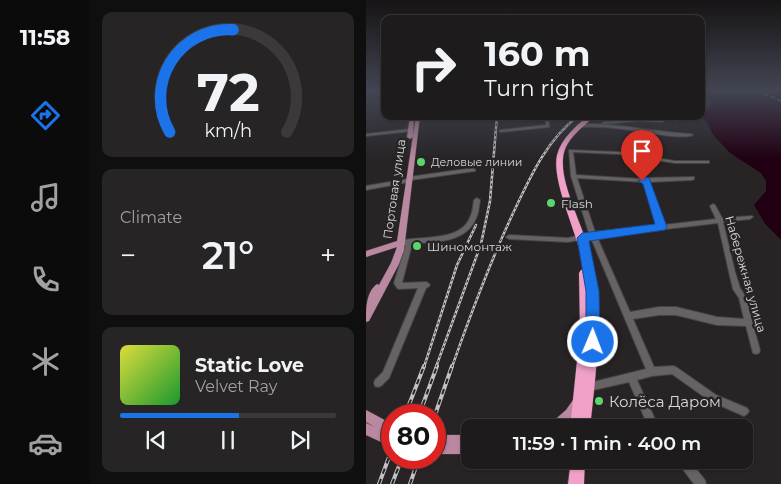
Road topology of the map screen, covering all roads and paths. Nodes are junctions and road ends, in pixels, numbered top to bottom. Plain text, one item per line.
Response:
1 (412, 120) edge
2 (417, 120) edge
3 (547, 120) edge
4 (583, 120) edge
5 (588, 120) edge
6 (662, 121) dead end
7 (582, 125) junction
8 (411, 130) junction
9 (501, 131) dead end
10 (366, 135) edge
11 (691, 135) dead end
12 (707, 162) dead end
13 (473, 170) dead end
14 (574, 176) junction
15 (692, 178) dead end
16 (408, 180) junction
17 (646, 180) junction
18 (366, 188) edge
19 (476, 200) dead end
20 (713, 206) dead end
21 (750, 217) dead end
22 (720, 220) junction
23 (661, 227) junction
24 (593, 235) junction
25 (509, 237) dead end
26 (579, 238) junction
27 (403, 243) junction
28 (366, 254) edge
29 (366, 307) edge
30 (628, 316) junction
31 (366, 318) edge
32 (750, 323) junction
33 (756, 350) dead end
34 (652, 372) junction
35 (632, 378) junction
36 (378, 383) dead end
37 (585, 393) junction
38 (744, 411) dead end
39 (366, 416) edge
40 (564, 419) edge
41 (582, 419) edge
42 (650, 419) edge
43 (381, 424) edge
44 (366, 429) edge
45 (381, 436) edge
46 (461, 440) edge
47 (446, 441) edge
48 (446, 448) edge
49 (461, 448) edge
50 (577, 469) edge
51 (690, 469) edge
52 (576, 484) edge
53 (701, 484) edge

1 - 8 main road, Портовая улица
2 - 16 main road, Портовая улица
3 - 9 street
4 - 26 highway
5 - 7 highway
6 - 7 street
7 - 11 street
7 - 26 highway
8 - 10 street
8 - 16 main road, Портовая улица
12 - 14 street
13 - 16 street
14 - 17 street
14 - 24 street
15 - 17 street
16 - 18 street
16 - 27 main road, Портовая улица
17 - 23 street
19 - 27 street
20 - 22 street, Набережная улица
21 - 22 street
22 - 23 street
22 - 32 street, Набережная улица
23 - 24 street
24 - 26 street
24 - 30 street
25 - 26 street
26 - 37 highway
27 - 28 main road
27 - 29 main road, Портовая улица
27 - 31 main road, Портовая улица
27 - 36 street
30 - 32 street
30 - 34 street
32 - 33 street, Набережная улица
34 - 35 street
34 - 38 street
35 - 37 street
35 - 42 street
37 - 40 main road
37 - 41 highway
39 - 43 main road
44 - 45 main road
46 - 47 main road
48 - 49 main road
50 - 52 highway
51 - 53 street

